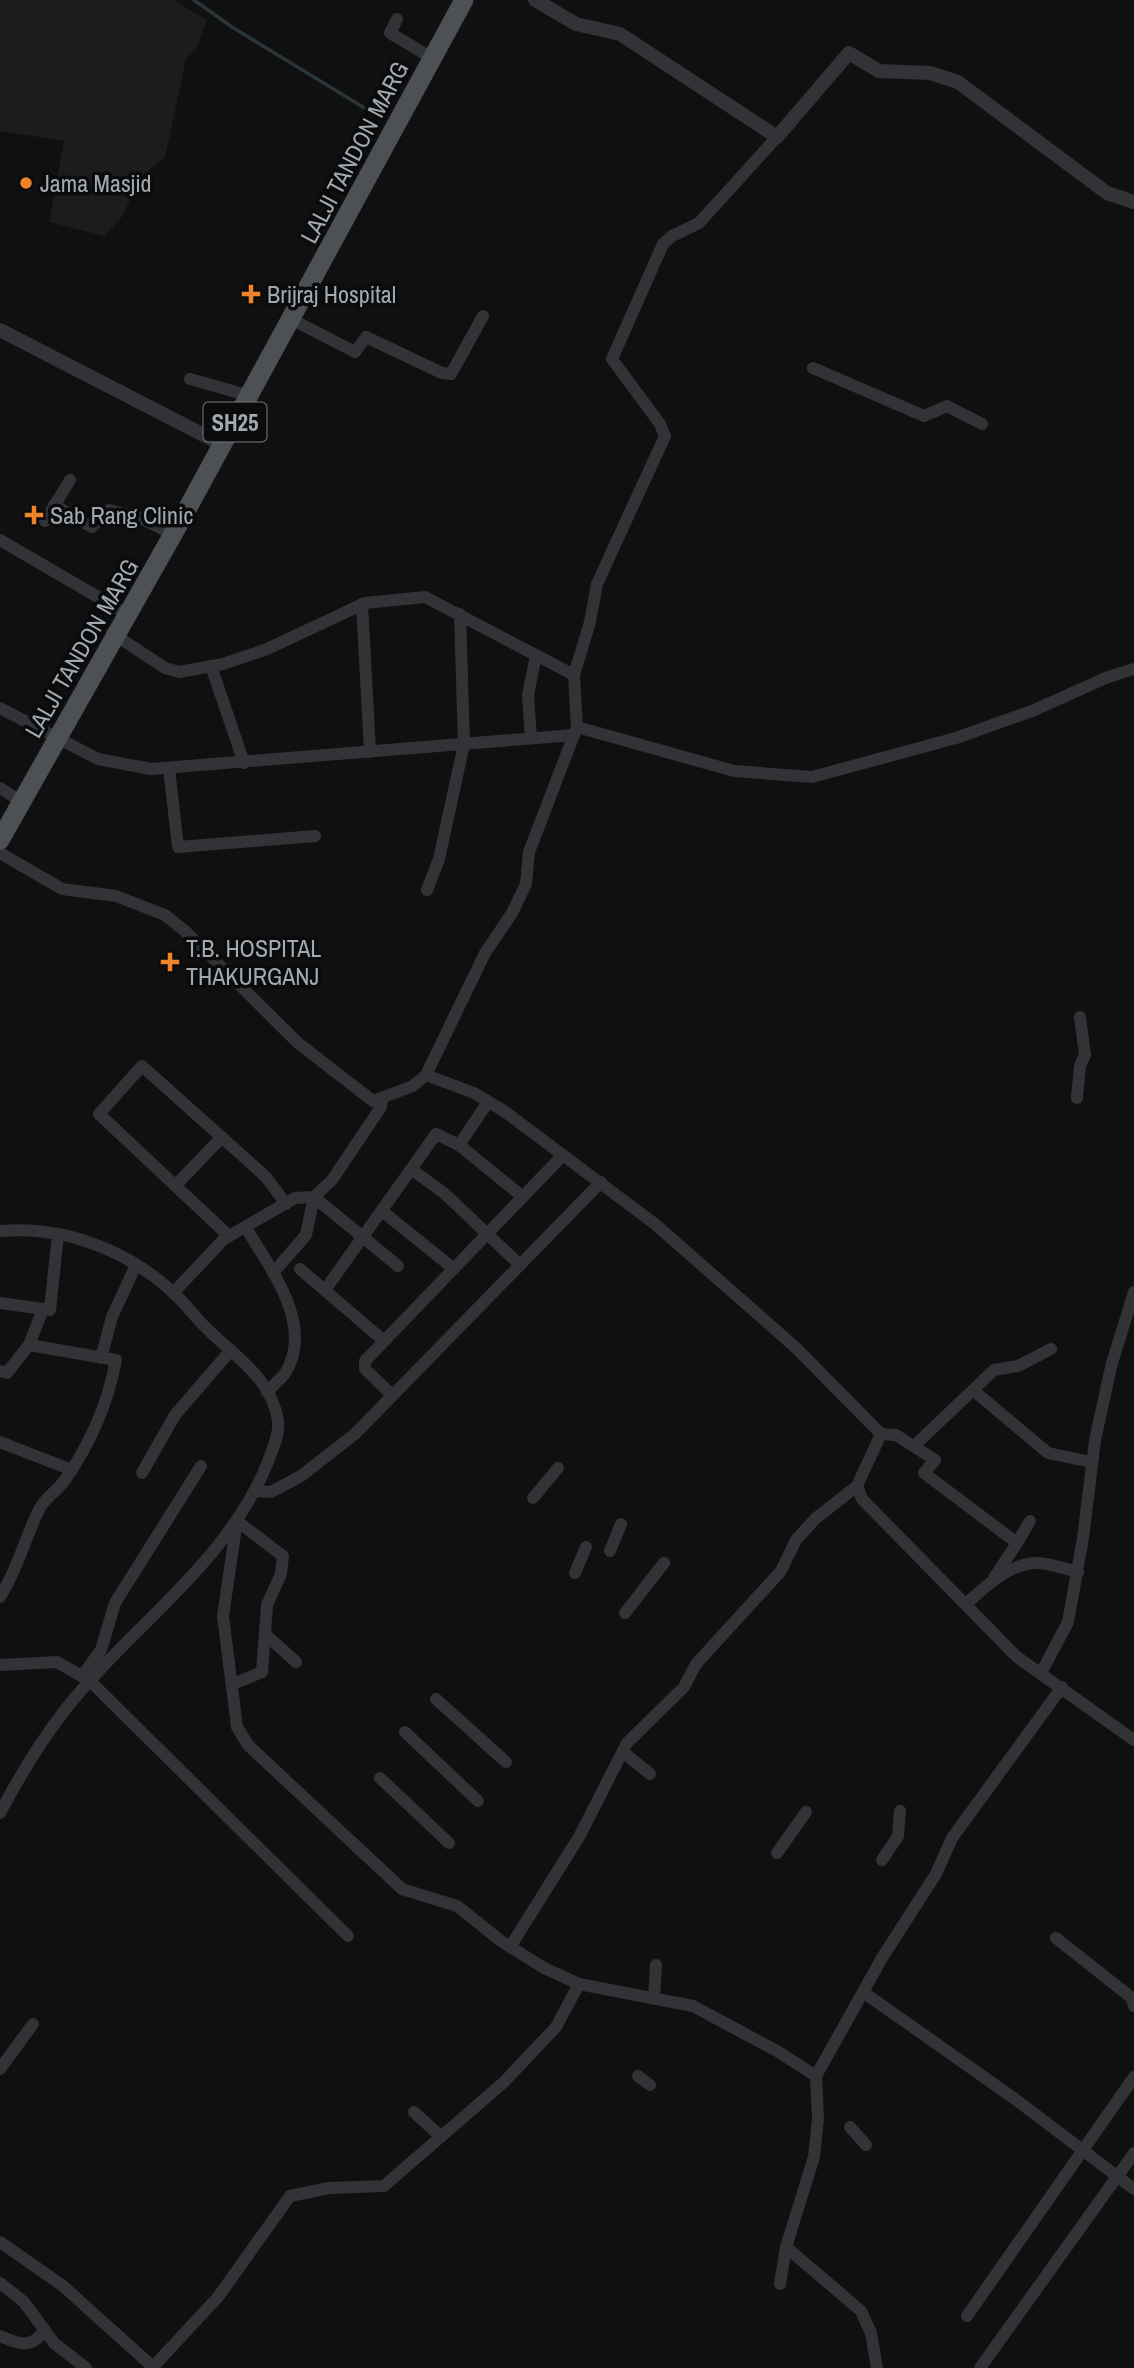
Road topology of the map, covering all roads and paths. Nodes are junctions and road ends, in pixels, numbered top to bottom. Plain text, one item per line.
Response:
1 (453, 0) edge
2 (464, 0) edge
3 (535, 0) edge
4 (397, 19) dead end
5 (428, 55) junction
6 (777, 137) junction
7 (1134, 202) edge
8 (339, 219) junction
9 (483, 316) dead end
10 (291, 319) junction
11 (0, 330) edge
12 (813, 368) dead end
13 (190, 379) dead end
14 (240, 393) junction
15 (982, 424) dead end
16 (219, 443) junction
17 (70, 480) dead end
18 (54, 505) junction
19 (46, 521) dead end
20 (167, 531) junction
21 (0, 540) edge
22 (362, 604) junction
23 (122, 611) junction
24 (460, 614) junction
25 (113, 634) junction
26 (536, 655) junction
27 (211, 666) junction
28 (1134, 669) edge
29 (573, 675) junction
30 (0, 708) edge
31 (576, 731) junction
32 (54, 738) junction
33 (531, 738) junction
34 (464, 744) junction
35 (370, 752) junction
36 (244, 763) junction
37 (169, 768) junction
38 (13, 796) edge
39 (0, 827) edge
40 (315, 836) dead end
41 (0, 840) edge
42 (0, 853) edge
43 (426, 890) dead end
44 (1080, 1017) dead end
45 (426, 1074) junction
46 (1077, 1097) dead end
47 (382, 1100) junction
48 (488, 1101) junction
49 (222, 1137) junction
50 (459, 1145) junction
51 (564, 1154) junction
52 (411, 1169) junction
53 (601, 1182) junction
54 (176, 1185) junction
55 (314, 1197) junction
56 (523, 1197) junction
57 (286, 1204) junction
58 (382, 1211) junction
59 (246, 1227) junction
60 (0, 1231) edge
61 (488, 1233) junction
62 (58, 1234) junction
63 (229, 1236) junction
64 (363, 1238) junction
65 (136, 1265) junction
66 (520, 1265) junction
67 (398, 1266) dead end
68 (300, 1269) dead end
69 (454, 1269) junction
70 (273, 1273) junction
71 (325, 1290) junction
72 (175, 1291) junction
73 (1134, 1292) edge
74 (0, 1303) edge
75 (43, 1309) junction
76 (1128, 1332) edge
77 (384, 1341) junction
78 (29, 1345) junction
79 (1051, 1349) dead end
80 (231, 1350) junction
81 (101, 1358) junction
82 (0, 1371) edge
83 (973, 1390) junction
84 (267, 1392) junction
85 (392, 1395) junction
86 (881, 1434) junction
87 (0, 1442) edge
88 (914, 1446) junction
89 (1091, 1462) junction
90 (201, 1466) dead end
91 (558, 1468) dead end
92 (72, 1470) junction
93 (142, 1473) dead end
94 (857, 1486) junction
95 (256, 1491) junction
96 (845, 1495) junction
97 (533, 1498) dead end
98 (862, 1499) junction
99 (237, 1521) junction
100 (1030, 1521) dead end
101 (621, 1524) dead end
102 (1017, 1543) junction
103 (586, 1547) dead end
104 (610, 1551) dead end
105 (664, 1563) dead end
106 (1078, 1572) junction
107 (575, 1573) dead end
108 (992, 1581) junction
109 (0, 1597) edge
110 (966, 1604) junction
111 (625, 1613) dead end
112 (265, 1634) junction
113 (296, 1662) dead end
114 (0, 1665) edge
115 (1041, 1673) junction
116 (86, 1679) junction
117 (233, 1684) junction
118 (1062, 1687) junction
119 (436, 1699) dead end
120 (405, 1732) dead end
121 (1134, 1740) edge
122 (623, 1752) junction
123 (506, 1762) dead end
124 (650, 1774) dead end
125 (380, 1778) dead end
126 (478, 1801) dead end
127 (900, 1811) dead end
128 (806, 1812) dead end
129 (0, 1813) edge
130 (449, 1843) dead end
131 (778, 1853) dead end
132 (883, 1860) dead end
133 (348, 1936) dead end
134 (1056, 1938) dead end
135 (510, 1947) junction
136 (656, 1965) dead end
137 (579, 1984) junction
138 (863, 1992) junction
139 (654, 1998) junction
140 (1134, 2006) edge
141 (33, 2024) dead end
142 (0, 2069) edge
143 (638, 2076) dead end
144 (816, 2076) junction
145 (1134, 2077) edge
146 (650, 2085) dead end
147 (414, 2112) dead end
148 (850, 2127) dead end
149 (441, 2137) junction
150 (866, 2145) dead end
151 (1083, 2150) junction
152 (1134, 2153) edge
153 (1118, 2176) junction
154 (1134, 2189) edge
155 (0, 2242) edge
156 (786, 2247) junction
157 (0, 2283) edge
158 (780, 2284) dead end
159 (967, 2316) dead end
160 (45, 2330) junction
161 (0, 2336) edge
162 (153, 2367) edge
163 (86, 2368) edge
164 (877, 2368) edge
165 (980, 2368) edge

1 - 5 main road, LALJI TANDON MARG / SH25
2 - 5 main road, LALJI TANDON MARG / SH25
3 - 6 street
4 - 5 street
5 - 8 main road, LALJI TANDON MARG / SH25
6 - 7 street
6 - 29 street
8 - 10 main road, LALJI TANDON MARG / SH25
8 - 14 main road, LALJI TANDON MARG / SH25
9 - 10 street
10 - 16 main road, LALJI TANDON MARG / SH25
11 - 16 street
12 - 15 street
13 - 14 street
14 - 16 main road, LALJI TANDON MARG / SH25
16 - 20 main road, LALJI TANDON MARG / SH25
16 - 25 main road, LALJI TANDON MARG / SH25
17 - 18 street
18 - 19 street
18 - 20 street
20 - 23 main road, LALJI TANDON MARG / SH25
21 - 23 street
22 - 24 street
22 - 27 street
22 - 35 street
23 - 25 main road, LALJI TANDON MARG / SH25
24 - 26 street
24 - 34 street
25 - 27 street
25 - 32 main road, LALJI TANDON MARG / SH25
26 - 29 street
26 - 33 street
27 - 36 street
28 - 31 street
29 - 31 street
30 - 32 street
31 - 33 street
31 - 45 street
32 - 37 street
32 - 38 main road, LALJI TANDON MARG / SH25
33 - 34 street
34 - 35 street
34 - 43 street
35 - 36 street
36 - 37 street
37 - 40 street
38 - 39 main road, LALJI TANDON MARG / SH25
38 - 41 main road, LALJI TANDON MARG / SH25
42 - 47 street
44 - 46 street
45 - 47 street
45 - 48 street
47 - 55 street
48 - 50 street
48 - 51 street
49 - 54 street
49 - 54 street
49 - 57 street
50 - 52 street
50 - 56 street
51 - 53 street
51 - 56 street
52 - 58 street
52 - 61 street
53 - 66 street
53 - 86 street
54 - 63 street
55 - 57 street
55 - 64 street
55 - 70 street
56 - 61 street
57 - 59 street
58 - 64 street
58 - 69 street
59 - 63 street
59 - 70 street
60 - 62 street
61 - 66 street
61 - 69 street
62 - 65 street
62 - 75 street
63 - 72 street
64 - 67 street
64 - 71 street
65 - 72 street
65 - 81 street
66 - 85 street
68 - 71 street
69 - 77 street
70 - 84 street
71 - 77 street
72 - 80 street
73 - 76 street
74 - 75 street
75 - 78 street
76 - 89 street
77 - 85 street
78 - 81 street
78 - 82 street
79 - 83 street
80 - 84 street
80 - 93 street
81 - 92 street
83 - 88 street
83 - 89 street
84 - 95 street
85 - 95 street
86 - 88 street
86 - 94 street
87 - 92 street
88 - 102 street
89 - 106 street
90 - 116 street
91 - 97 street
92 - 109 street
94 - 96 street
94 - 98 street
95 - 99 street
96 - 98 street
96 - 122 street
98 - 110 street
99 - 112 street
99 - 116 street
99 - 117 street
100 - 102 street
101 - 104 street
102 - 108 street
103 - 107 street
105 - 111 street
106 - 108 street
106 - 115 street
108 - 110 street
110 - 115 street
112 - 113 street
112 - 117 street
114 - 116 street
115 - 118 street
116 - 129 street
116 - 133 street
117 - 135 street
118 - 121 street
118 - 138 street
119 - 123 street
120 - 126 street
122 - 124 street
122 - 135 street
125 - 130 street
127 - 132 street
128 - 131 street
134 - 140 street
135 - 137 street
136 - 139 street
137 - 139 street
137 - 149 street
138 - 144 street
138 - 151 street
139 - 144 street
141 - 142 street
143 - 146 street
144 - 156 street
145 - 151 street
147 - 149 street
148 - 150 street
149 - 162 street
151 - 153 street
151 - 159 street
152 - 153 street
153 - 154 street
153 - 165 street
155 - 162 street
156 - 158 street
156 - 164 street
157 - 160 street
160 - 161 street
160 - 163 street

